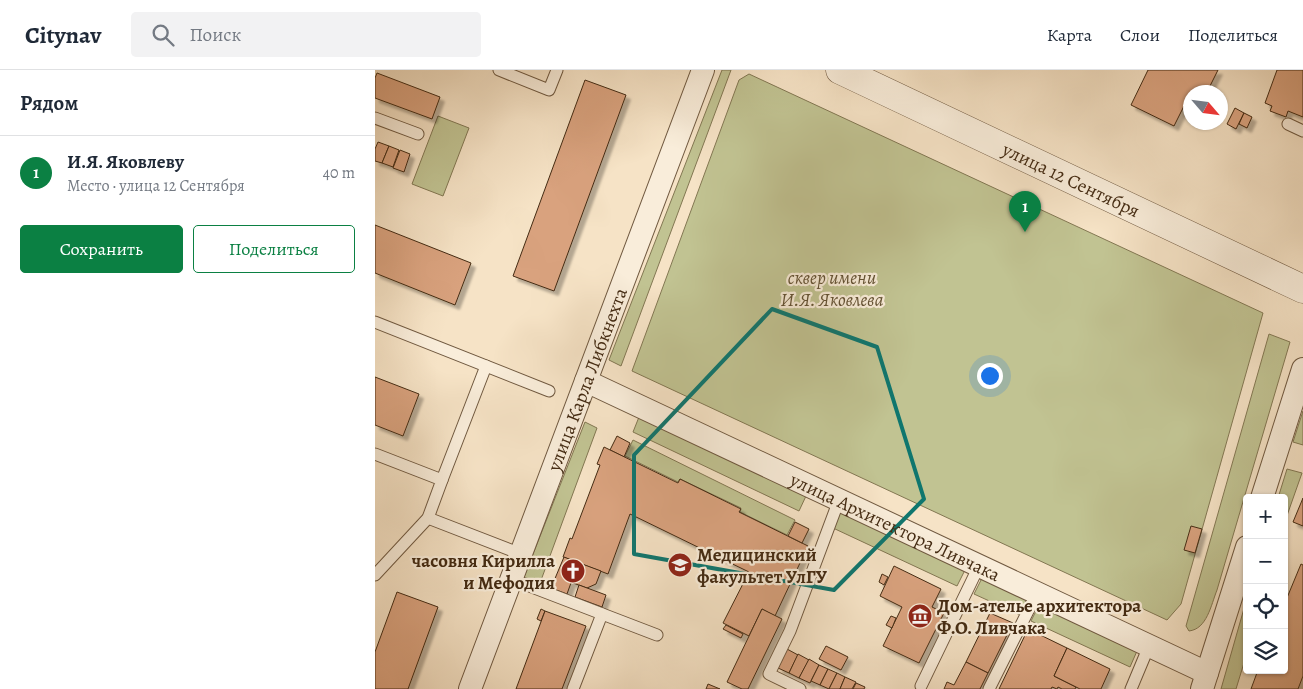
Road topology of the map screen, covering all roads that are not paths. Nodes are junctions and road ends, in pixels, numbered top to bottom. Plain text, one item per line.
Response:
1 (499, 70) edge
2 (557, 70) edge
3 (703, 70) edge
4 (840, 70) edge
5 (874, 77) edge
6 (375, 118) edge
7 (1287, 124) dead end
8 (1303, 131) edge
9 (418, 134) dead end
10 (1303, 289) edge
11 (375, 322) edge
12 (486, 366) junction
13 (1303, 369) edge
14 (586, 381) junction
15 (549, 391) dead end
16 (375, 454) edge
17 (442, 480) junction
18 (1263, 494) edge
19 (839, 500) junction
20 (428, 518) junction
21 (521, 554) junction
22 (1243, 559) edge
23 (979, 566) junction
24 (375, 575) edge
25 (511, 579) junction
26 (1037, 593) junction
27 (602, 614) junction
28 (657, 635) dead end
29 (1149, 646) junction
30 (1204, 681) edge
31 (921, 686) dead end
32 (470, 689) edge
33 (573, 689) edge
34 (800, 689) edge
35 (989, 689) edge
36 (1131, 689) edge

1 - 2 lane
3 - 14 street, улица Карла Либкнехта
4 - 5 street, улица 12 Сентября
5 - 10 street, улица 12 Сентября
6 - 9 lane
7 - 8 lane
11 - 12 lane
12 - 15 lane
12 - 17 lane
13 - 18 street
14 - 19 street, улица Архитектора Ливчака
14 - 21 street, улица Карла Либкнехта
16 - 17 lane
17 - 20 lane
19 - 23 street, улица Архитектора Ливчака
19 - 34 lane
20 - 21 lane
20 - 24 lane
21 - 25 street, улица Карла Либкнехта
22 - 30 street
23 - 26 street, улица Архитектора Ливчака
23 - 31 lane
25 - 27 lane
25 - 32 street, улица Карла Либкнехта
26 - 29 street, улица Архитектора Ливчака
26 - 35 lane
27 - 28 lane
27 - 33 lane
29 - 30 street, улица Архитектора Ливчака
29 - 36 lane

